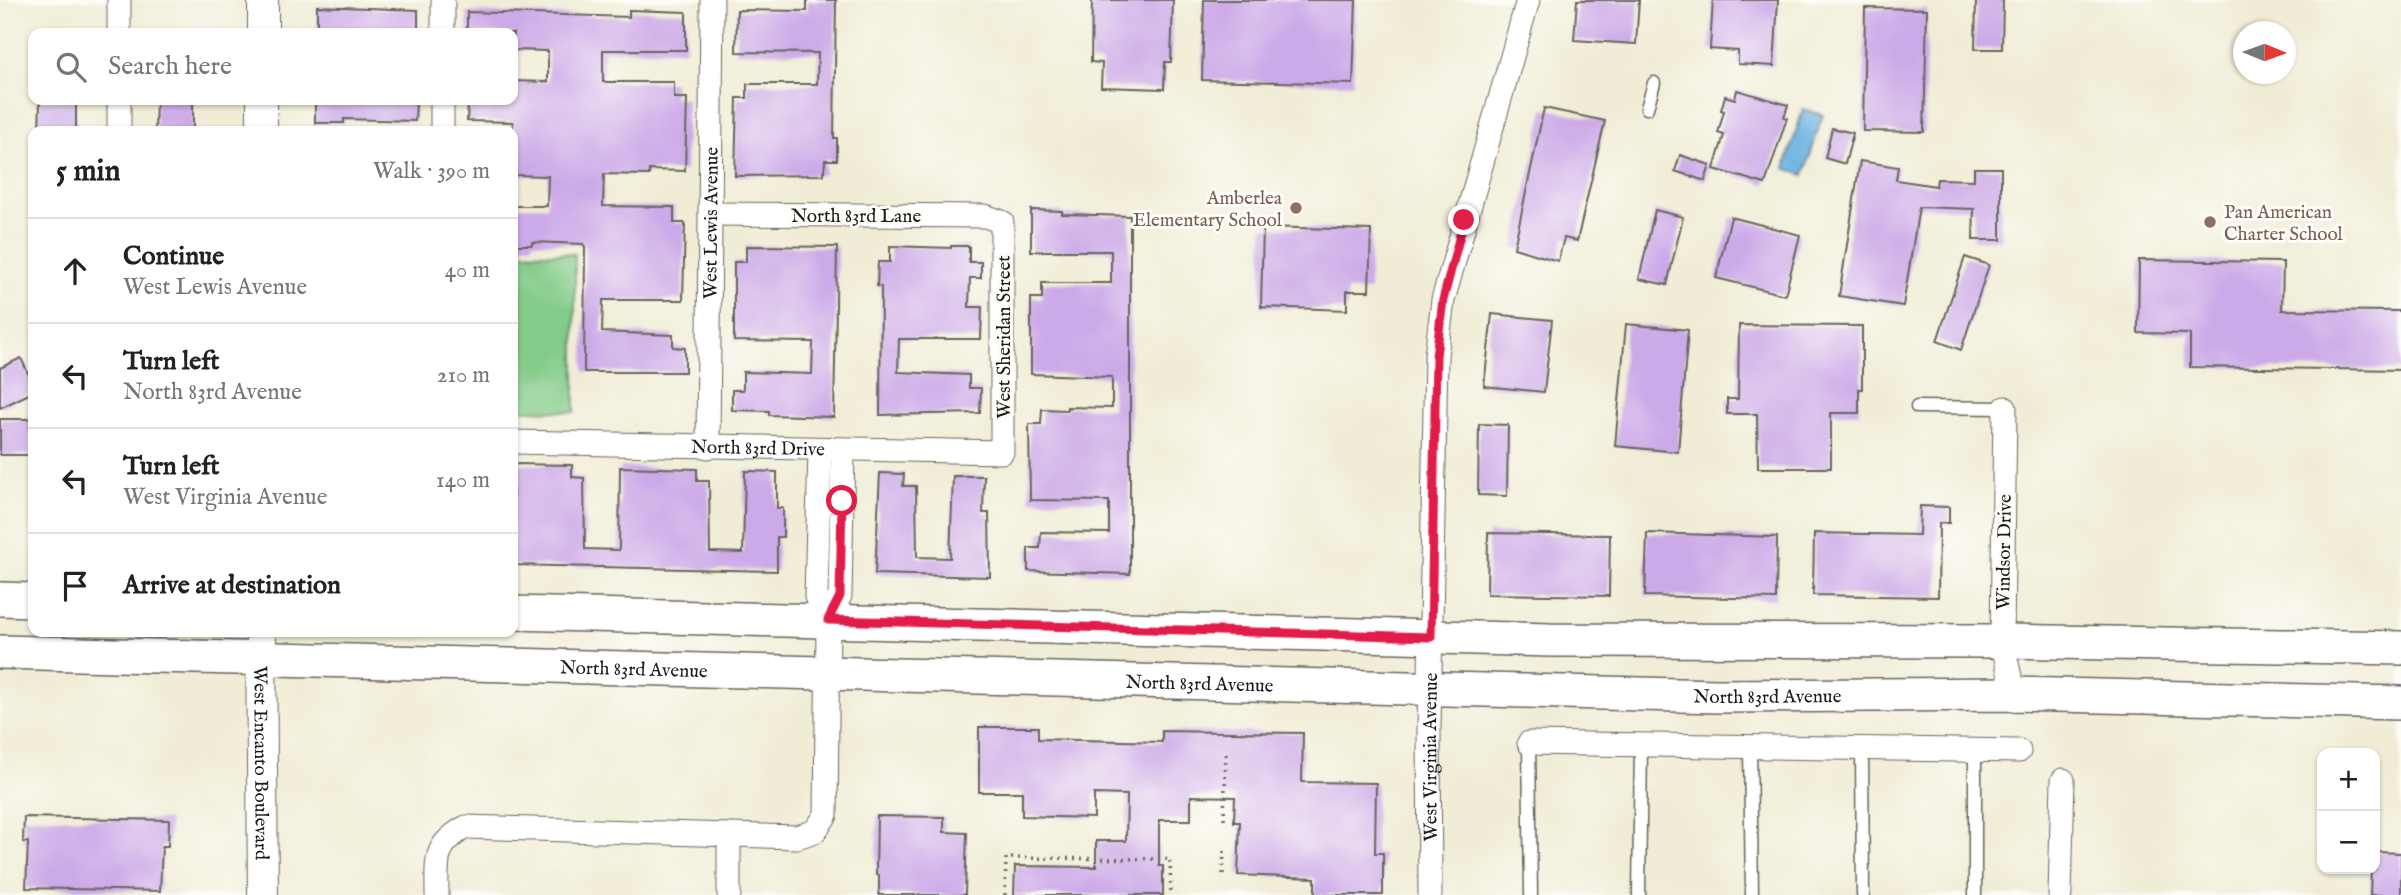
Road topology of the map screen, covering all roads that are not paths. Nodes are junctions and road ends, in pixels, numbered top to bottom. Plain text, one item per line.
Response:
1 (119, 0) edge
2 (263, 0) edge
3 (443, 0) edge
4 (712, 0) edge
5 (1528, 0) edge
6 (119, 28) edge
7 (263, 28) edge
8 (443, 28) edge
9 (1654, 82) dead end
10 (119, 105) edge
11 (262, 105) edge
12 (442, 105) edge
13 (1647, 108) dead end
14 (119, 126) edge
15 (262, 126) edge
16 (442, 126) edge
17 (710, 214) junction
18 (1002, 222) joint
19 (1917, 407) dead end
20 (2005, 408) joint
21 (518, 442) edge
22 (708, 447) junction
23 (820, 450) junction
24 (843, 450) junction
25 (1002, 452) joint
26 (818, 527) junction
27 (842, 528) junction
28 (0, 599) edge
29 (28, 600) edge
30 (518, 613) edge
31 (828, 620) junction
32 (1431, 637) junction
33 (2002, 641) junction
34 (261, 645) edge
35 (2401, 648) edge
36 (0, 652) edge
37 (826, 674) junction
38 (1430, 690) junction
39 (2014, 694) junction
40 (2401, 703) edge
41 (1529, 743) joint
42 (1641, 745) junction
43 (1750, 747) junction
44 (1861, 748) junction
45 (1975, 750) junction
46 (2019, 751) dead end
47 (2063, 780) dead end
48 (729, 835) junction
49 (263, 895) edge
50 (437, 895) edge
51 (729, 895) edge
52 (1430, 895) edge
53 (1531, 895) edge
54 (1639, 895) edge
55 (1752, 895) edge
56 (1863, 895) edge
57 (1975, 895) edge
58 (2060, 895) edge

1 - 6 street
2 - 7 street
3 - 8 street
4 - 17 street, West Lewis Avenue
5 - 32 street, West Virginia Avenue
9 - 13 lane
10 - 14 street
11 - 15 street
12 - 16 street
17 - 18 street, North 83rd Lane
17 - 22 street, West Lewis Avenue
18 - 25 street, West Sheridan Street
19 - 20 lane
20 - 33 street, Windsor Drive
21 - 22 street, North 83rd Drive
22 - 23 street, North 83rd Drive
23 - 24 street, North 83rd Drive
23 - 26 street
24 - 25 street, North 83rd Drive
24 - 27 street
26 - 27 street
26 - 31 street
27 - 31 street
28 - 29 main road
30 - 31 main road
31 - 32 main road
31 - 37 street
32 - 33 main road
32 - 38 street, West Virginia Avenue
33 - 35 main road
33 - 39 street, Windsor Drive
34 - 36 main road, North 83rd Avenue
34 - 37 main road, North 83rd Avenue
34 - 49 street, West Encanto Boulevard
37 - 38 main road, North 83rd Avenue
37 - 48 street
38 - 39 main road, North 83rd Avenue
38 - 52 street, West Virginia Avenue
39 - 40 main road, North 83rd Avenue
41 - 42 street
41 - 53 lane
42 - 43 street
42 - 54 lane
43 - 44 street
43 - 55 lane
44 - 45 street
44 - 56 lane
45 - 46 street
45 - 57 lane
47 - 58 street
48 - 50 street
48 - 51 street

